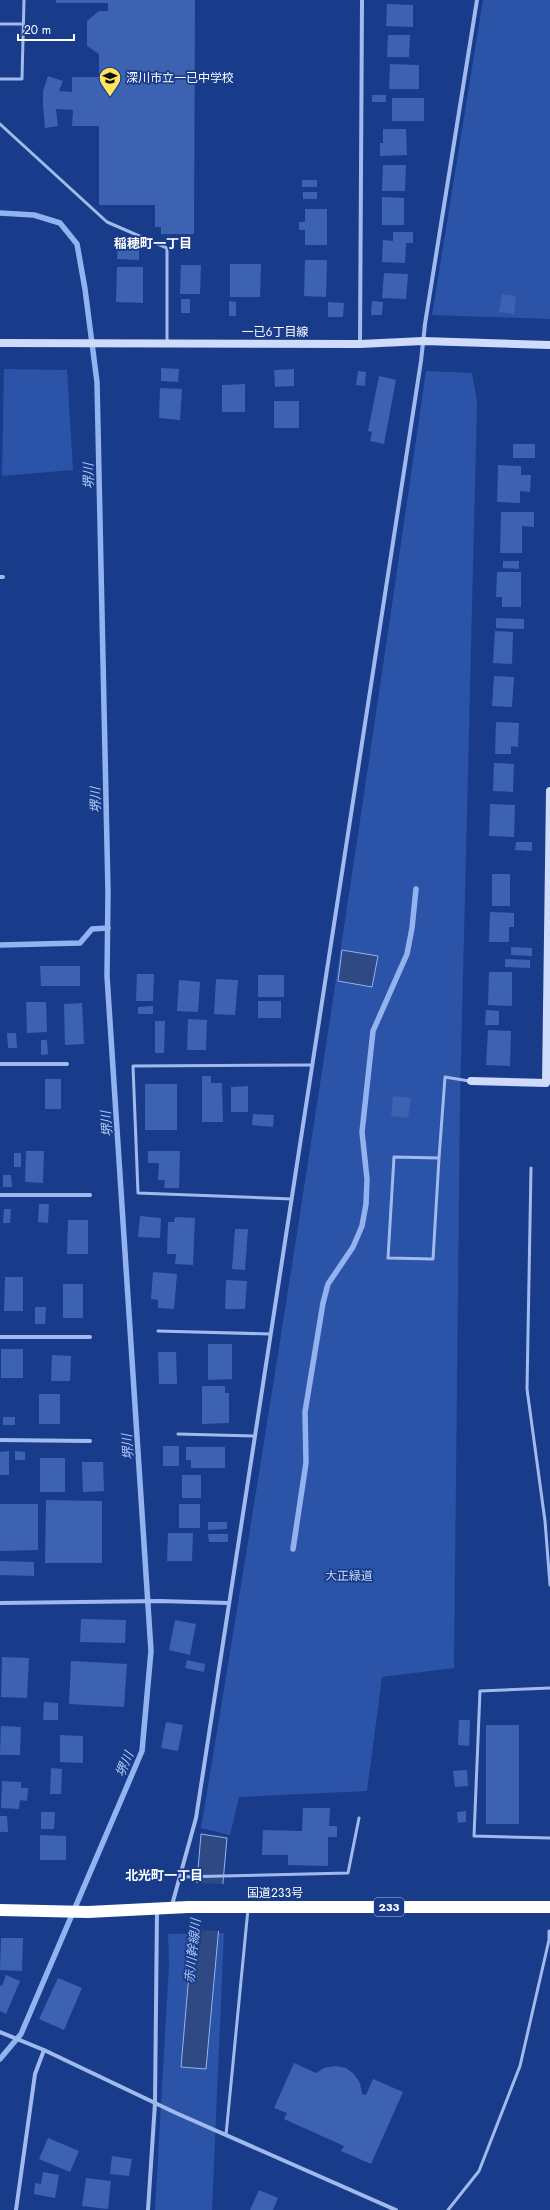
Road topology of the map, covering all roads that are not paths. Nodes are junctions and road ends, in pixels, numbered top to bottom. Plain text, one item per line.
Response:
1 (24, 0) edge
2 (362, 0) edge
3 (477, 0) edge
4 (0, 24) edge
5 (23, 24) junction
6 (0, 79) edge
7 (0, 124) edge
8 (423, 341) junction
9 (0, 343) edge
10 (168, 343) junction
11 (360, 344) junction
12 (550, 345) edge
13 (550, 791) edge
14 (0, 1064) edge
15 (67, 1064) dead end
16 (312, 1065) junction
17 (471, 1081) joint
18 (439, 1158) junction
19 (531, 1168) dead end
20 (0, 1195) edge
21 (90, 1195) dead end
22 (292, 1199) junction
23 (158, 1331) dead end
24 (270, 1334) junction
25 (0, 1337) edge
26 (90, 1337) dead end
27 (178, 1434) dead end
28 (254, 1436) junction
29 (0, 1440) edge
30 (90, 1440) dead end
31 (550, 1585) edge
32 (0, 1603) edge
33 (228, 1603) junction
34 (550, 1688) edge
35 (359, 1818) dead end
36 (550, 1838) edge
37 (179, 1877) junction
38 (157, 1908) junction
39 (171, 1908) junction
40 (248, 1908) junction
41 (550, 1908) edge
42 (0, 1910) edge
43 (549, 1931) edge
44 (0, 2032) edge
45 (44, 2050) junction
46 (155, 2103) junction
47 (226, 2135) junction
48 (16, 2210) edge
49 (148, 2210) edge
50 (396, 2210) edge
51 (448, 2210) edge

1 - 5 lane
2 - 11 street
3 - 8 street
4 - 5 lane
5 - 6 lane
7 - 10 lane
8 - 11 street, 一已６丁目線
8 - 12 street, 一已６丁目線
8 - 16 street
9 - 10 street, 一已６丁目線
10 - 11 street, 一已６丁目線
13 - 17 street
14 - 15 street
16 - 22 street
16 - 22 lane
17 - 18 lane
18 - 18 lane
19 - 31 lane
20 - 21 street
22 - 24 street
23 - 24 lane
24 - 28 street
25 - 26 street
27 - 28 lane
28 - 33 street
29 - 30 street
32 - 33 street
33 - 37 street
34 - 36 lane
35 - 37 lane
37 - 39 street
38 - 39 highway, 国道233号 / 233
38 - 42 highway, 国道233号 / 233
38 - 46 street
39 - 40 highway, 国道233号 / 233
40 - 41 highway, 国道233号 / 233
40 - 47 lane
43 - 51 lane
44 - 45 street
45 - 46 street
45 - 48 street
46 - 47 street
46 - 49 street
47 - 50 street

